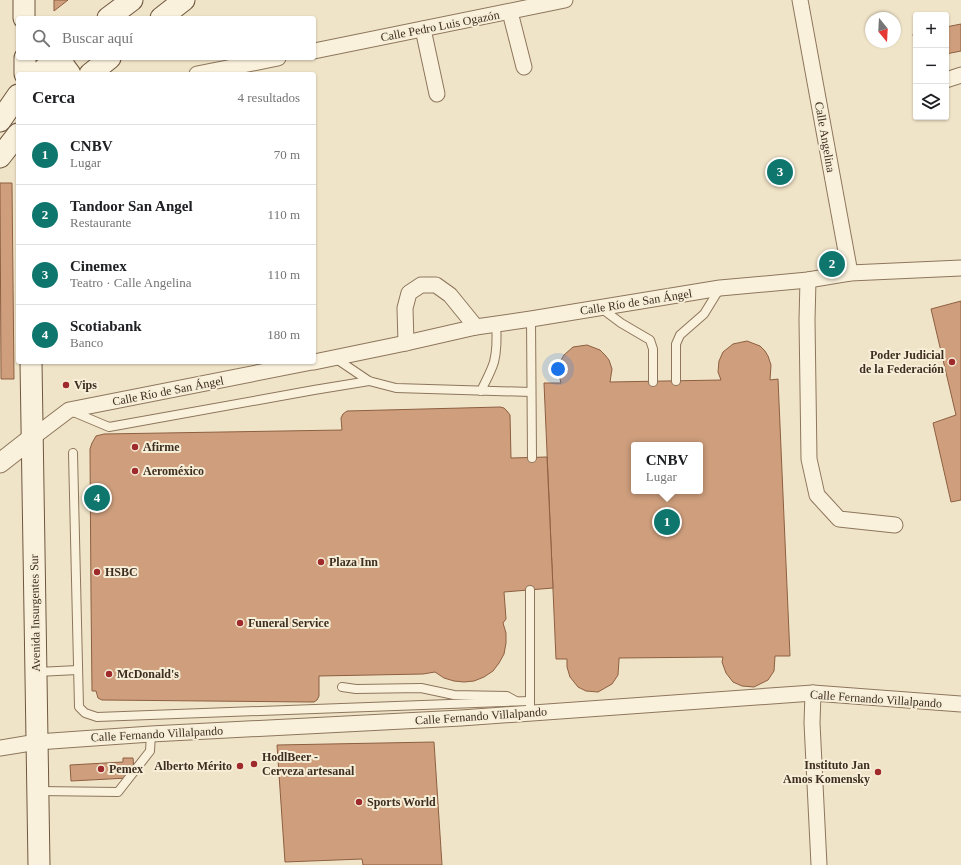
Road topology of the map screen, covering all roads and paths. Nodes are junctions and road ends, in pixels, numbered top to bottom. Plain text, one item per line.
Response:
1 (24, 0) edge
2 (132, 0) edge
3 (184, 0) edge
4 (565, 0) edge
5 (800, 0) edge
6 (510, 12) junction
7 (24, 16) edge
8 (111, 16) edge
9 (164, 16) edge
10 (423, 29) junction
11 (316, 51) edge
12 (25, 60) edge
13 (55, 60) edge
14 (62, 60) edge
15 (108, 60) edge
16 (268, 60) edge
17 (524, 67) dead end
18 (25, 72) edge
19 (40, 72) edge
20 (68, 72) edge
21 (92, 72) edge
22 (207, 72) edge
23 (961, 75) edge
24 (949, 79) edge
25 (437, 94) dead end
26 (16, 98) edge
27 (0, 120) edge
28 (16, 137) edge
29 (0, 157) edge
30 (961, 268) edge
31 (850, 274) junction
32 (808, 280) junction
33 (720, 288) junction
34 (600, 307) junction
35 (531, 319) junction
36 (496, 324) junction
37 (476, 327) junction
38 (406, 343) junction
39 (335, 358) junction
40 (316, 361) edge
41 (31, 364) edge
42 (300, 364) edge
43 (369, 381) junction
44 (676, 381) dead end
45 (653, 382) dead end
46 (481, 391) junction
47 (531, 392) junction
48 (69, 410) junction
49 (32, 438) junction
50 (73, 453) dead end
51 (532, 458) dead end
52 (0, 463) edge
53 (896, 525) dead end
54 (530, 590) dead end
55 (78, 670) junction
56 (36, 672) junction
57 (342, 687) dead end
58 (813, 693) junction
59 (516, 702) junction
60 (961, 704) edge
61 (530, 707) junction
62 (151, 734) junction
63 (37, 742) junction
64 (0, 748) edge
65 (38, 791) junction
66 (39, 865) edge
67 (819, 865) edge

1 - 7 main road
2 - 8 main road
3 - 9 main road
4 - 6 street, Calle Pedro Luis Ogazón
5 - 31 street, Calle Angelina
6 - 10 street, Calle Pedro Luis Ogazón
6 - 17 street
10 - 11 street, Calle Pedro Luis Ogazón
10 - 25 street
12 - 18 main road
13 - 19 main road
14 - 20 main road
15 - 21 main road
16 - 22 street
23 - 24 street
26 - 27 main road
28 - 29 main road
30 - 31 street, Calle Río de San Ángel
31 - 32 street, Calle Río de San Ángel
32 - 33 street, Calle Río de San Ángel
32 - 53 street
33 - 34 street, Calle Río de San Ángel
33 - 44 lane
34 - 35 street, Calle Río de San Ángel
34 - 45 lane
35 - 36 street, Calle Río de San Ángel
35 - 47 lane
36 - 37 street, Calle Río de San Ángel
36 - 46 lane
37 - 38 street, Calle Río de San Ángel
37 - 38 street
38 - 39 street, Calle Río de San Ángel
39 - 40 street, Calle Río de San Ángel
39 - 43 lane
41 - 49 main road, Avenida Insurgentes Sur
42 - 48 street, Calle Río de San Ángel
43 - 46 lane
43 - 48 lane
46 - 47 lane
47 - 51 lane
48 - 49 street, Calle Río de San Ángel
49 - 52 street
49 - 56 main road, Avenida Insurgentes Sur
50 - 55 lane
54 - 61 lane
55 - 56 lane
55 - 59 lane
56 - 63 main road, Avenida Insurgentes Sur
57 - 59 lane
58 - 60 street, Calle Fernando Villalpando
58 - 61 street, Calle Fernando Villalpando
58 - 67 street
59 - 61 lane
61 - 62 street, Calle Fernando Villalpando
62 - 63 street, Calle Fernando Villalpando
62 - 65 lane
63 - 64 street, Calle Fernando Villalpando
63 - 65 main road, Avenida Insurgentes Sur
65 - 66 main road, Avenida Insurgentes Sur

